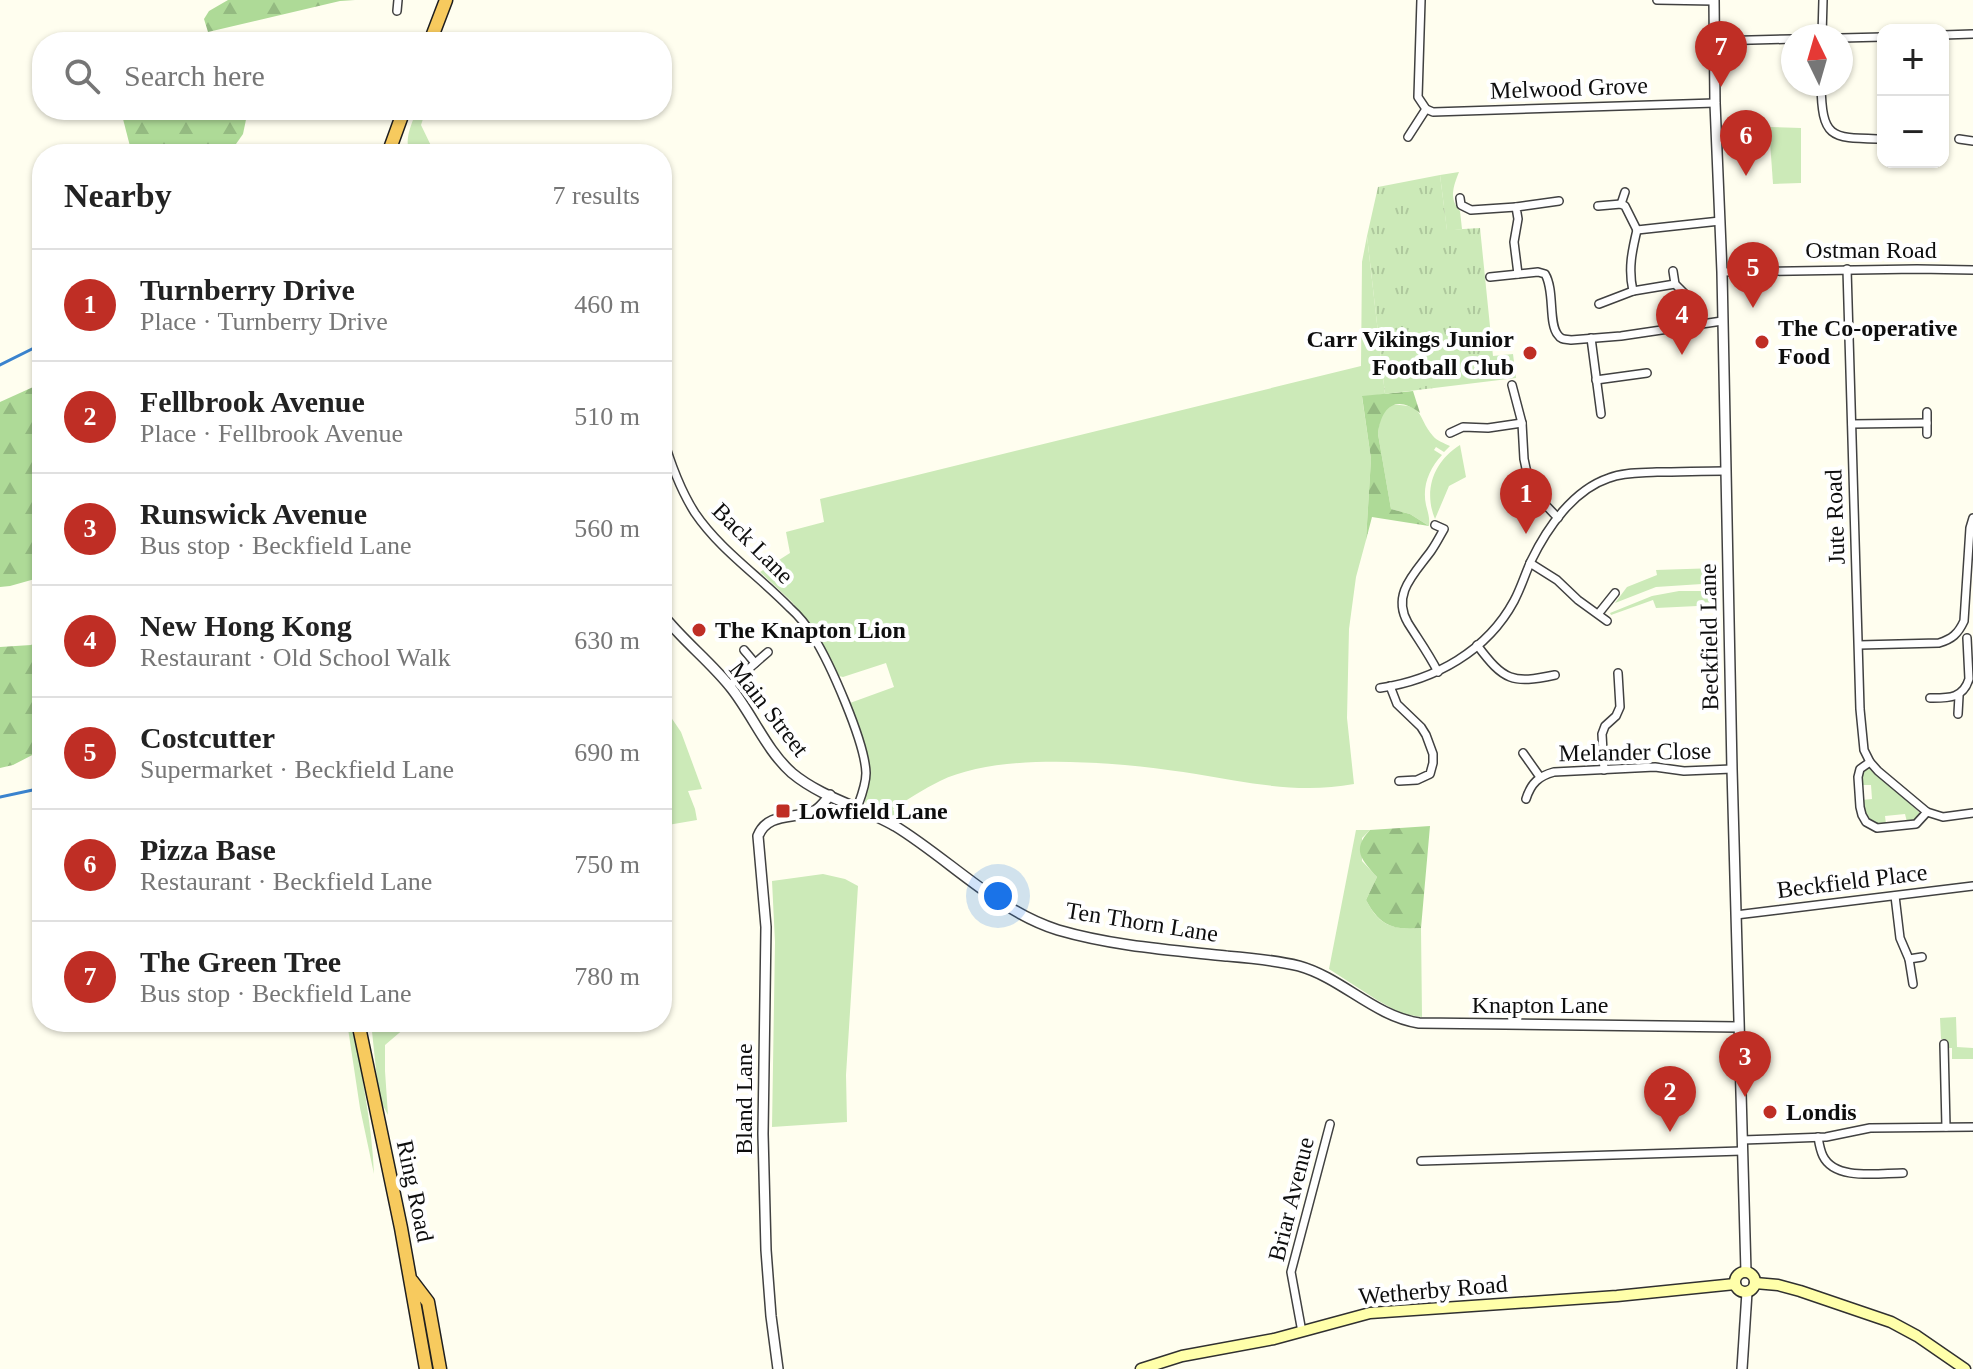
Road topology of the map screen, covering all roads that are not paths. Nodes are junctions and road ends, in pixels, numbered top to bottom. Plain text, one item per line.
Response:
1 (398, 0) edge
2 (446, 0) edge
3 (1421, 0) edge
4 (1657, 0) edge
5 (1823, 0) edge
6 (1714, 1) edge
7 (397, 11) dead end
8 (1822, 24) edge
9 (434, 32) edge
10 (1973, 34) edge
11 (1949, 35) edge
12 (1877, 37) edge
13 (1853, 38) edge
14 (1781, 39) edge
15 (1713, 41) junction
16 (1821, 96) edge
17 (1715, 103) junction
18 (1426, 109) junction
19 (400, 120) edge
20 (1408, 137) dead end
21 (1877, 139) edge
22 (1959, 139) dead end
23 (1973, 141) edge
24 (392, 144) edge
25 (1625, 192) dead end
26 (1460, 198) dead end
27 (1559, 201) dead end
28 (1621, 204) junction
29 (1598, 206) dead end
30 (1516, 207) junction
31 (1720, 221) junction
32 (1637, 230) junction
33 (1847, 269) junction
34 (1973, 270) edge
35 (1673, 271) dead end
36 (1722, 272) junction
37 (1518, 274) junction
38 (1490, 277) dead end
39 (1675, 284) junction
40 (1633, 291) junction
41 (1686, 295) dead end
42 (1599, 304) dead end
43 (1722, 321) junction
44 (1591, 338) junction
45 (1647, 373) dead end
46 (1596, 380) junction
47 (1512, 385) dead end
48 (1927, 412) dead end
49 (1601, 414) dead end
50 (1522, 423) junction
51 (1927, 423) junction
52 (1852, 424) junction
53 (1450, 433) dead end
54 (1927, 434) dead end
55 (672, 465) edge
56 (1725, 471) junction
57 (1558, 518) junction
58 (1973, 518) edge
59 (1435, 525) dead end
60 (1530, 563) junction
61 (1615, 593) dead end
62 (1599, 613) junction
63 (1607, 621) dead end
64 (672, 627) edge
65 (1959, 632) junction
66 (1970, 636) edge
67 (1477, 645) junction
68 (1859, 645) junction
69 (744, 650) dead end
70 (768, 652) dead end
71 (755, 663) junction
72 (1438, 672) junction
73 (1618, 673) dead end
74 (1555, 675) dead end
75 (729, 686) junction
76 (1390, 686) junction
77 (1380, 688) dead end
78 (1959, 696) junction
79 (1930, 698) dead end
80 (1958, 714) dead end
81 (1523, 753) dead end
82 (1870, 762) junction
83 (1732, 769) junction
84 (1604, 770) junction
85 (1540, 777) junction
86 (1399, 781) dead end
87 (830, 795) junction
88 (1526, 799) dead end
89 (857, 808) junction
90 (1927, 812) junction
91 (1973, 813) edge
92 (903, 831) joint
93 (1973, 886) edge
94 (1895, 896) junction
95 (1736, 915) junction
96 (1922, 957) dead end
97 (1909, 959) junction
98 (1913, 984) dead end
99 (1350, 991) joint
100 (1738, 1027) junction
101 (360, 1032) edge
102 (1944, 1044) dead end
103 (1330, 1124) dead end
104 (1946, 1127) junction
105 (1973, 1127) edge
106 (1818, 1137) junction
107 (1742, 1145) junction
108 (1421, 1161) dead end
109 (1903, 1173) dead end
110 (1746, 1272) junction
111 (410, 1278) junction
112 (1755, 1283) junction
113 (1735, 1284) junction
114 (1747, 1292) junction
115 (1302, 1332) junction
116 (426, 1369) edge
117 (440, 1369) edge
118 (778, 1369) edge
119 (1141, 1369) edge
120 (1742, 1369) edge
121 (1965, 1369) edge

1 - 7 street
2 - 9 highway
3 - 18 street
4 - 6 street
5 - 8 street
6 - 15 street, Beckfield Lane
10 - 11 street
12 - 13 street
14 - 15 street
15 - 17 street, Beckfield Lane
16 - 21 street
17 - 18 street, Melwood Grove
17 - 31 street, Beckfield Lane
18 - 20 street
19 - 24 highway
22 - 23 street
25 - 28 street
26 - 30 street
27 - 30 street
28 - 29 street
28 - 32 street
30 - 37 street
31 - 32 street
31 - 36 street, Beckfield Lane
32 - 40 street
33 - 34 street, Ostman Road
33 - 36 street, Ostman Road
33 - 52 street, Jute Road
35 - 39 street
36 - 43 street, Beckfield Lane
37 - 38 street
37 - 44 street
39 - 40 street
39 - 41 street
40 - 42 street
43 - 44 street
43 - 56 street, Beckfield Lane
44 - 46 street
45 - 46 street
46 - 49 street
47 - 50 street
48 - 51 street
50 - 53 street
50 - 57 street
51 - 52 street
51 - 54 street
52 - 68 street, Jute Road
55 - 89 street, Back Lane
56 - 57 street
56 - 83 street, Beckfield Lane
57 - 60 street
58 - 65 street
59 - 72 street
60 - 62 street
60 - 67 street
61 - 62 street
62 - 63 street
64 - 75 street, Main Street
65 - 66 street
65 - 68 street
66 - 78 street
67 - 72 street
67 - 74 street
68 - 82 street, Jute Road
69 - 71 street
70 - 71 street
71 - 75 street
72 - 76 street
73 - 84 street
75 - 87 street, Main Street
76 - 77 street
76 - 86 street
78 - 79 street
78 - 80 street
81 - 85 street, Melander Close
82 - 90 street
82 - 90 street, Jute Road
83 - 84 street, Melander Close
83 - 95 street, Beckfield Lane
84 - 85 street, Melander Close
85 - 88 street, Melander Close
87 - 89 street, Main Street
87 - 118 street, Bland Lane
89 - 92 street, Main Street
90 - 91 street, Jute Road
92 - 99 street, Ten Thorn Lane
93 - 94 street, Beckfield Place
94 - 95 street, Beckfield Place
94 - 97 street
95 - 100 street, Beckfield Lane
96 - 97 street
97 - 98 street
99 - 100 street, Knapton Lane
100 - 107 street, Beckfield Lane
101 - 111 highway, Ring Road
102 - 104 street
103 - 115 street, Briar Avenue
104 - 105 street
104 - 106 street
106 - 107 street
106 - 109 street
107 - 108 street
107 - 110 street, Beckfield Lane
110 - 112 main road
110 - 113 main road
111 - 116 highway, Ring Road
111 - 117 highway
112 - 114 main road
112 - 121 main road
113 - 114 main road
113 - 115 main road, Wetherby Road
114 - 120 street
115 - 119 main road, Wetherby Road

